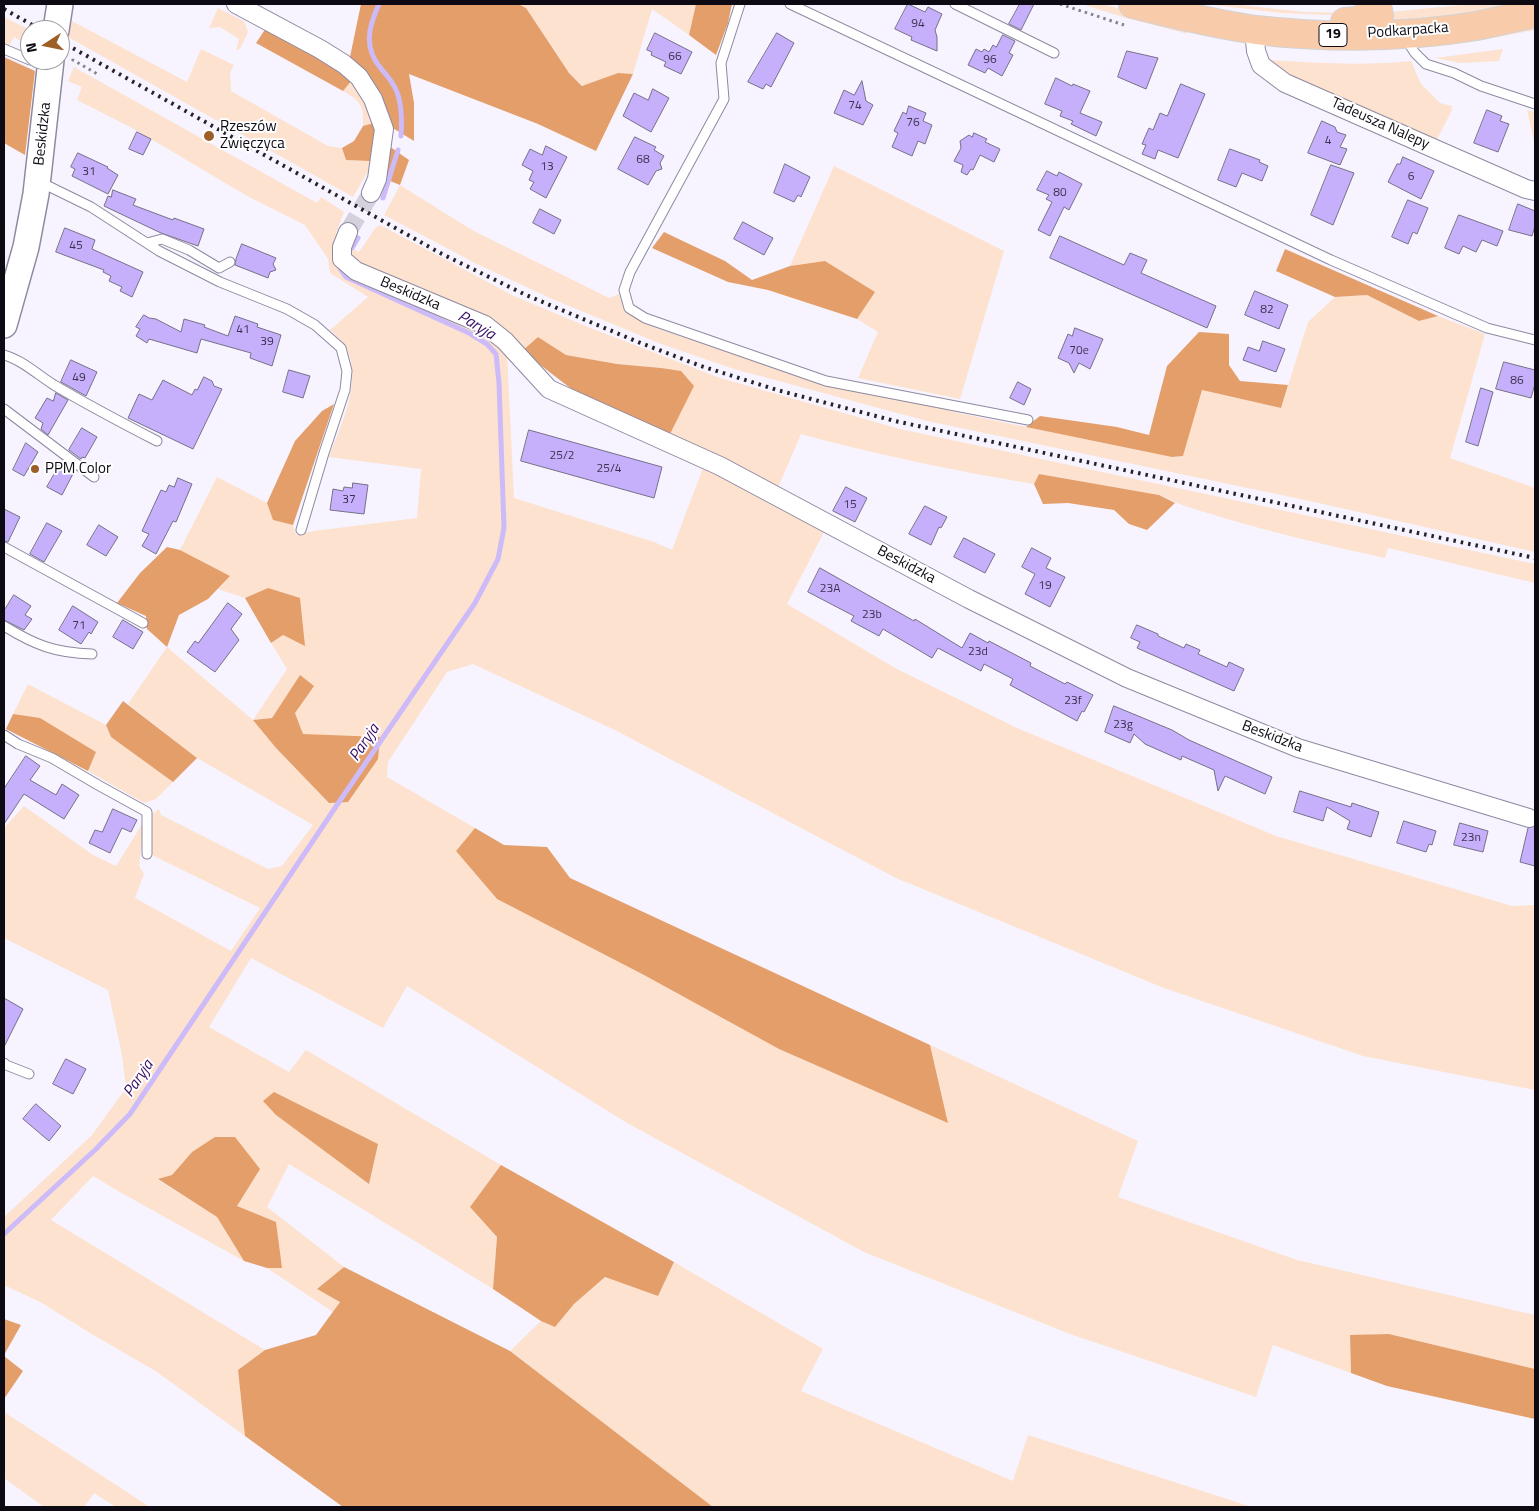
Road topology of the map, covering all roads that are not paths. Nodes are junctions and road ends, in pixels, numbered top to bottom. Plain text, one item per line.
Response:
1 (60, 4) edge
2 (236, 4) edge
3 (740, 4) edge
4 (790, 4) edge
5 (955, 4) edge
6 (1133, 4) edge
7 (1370, 4) edge
8 (1535, 13) edge
9 (58, 20) edge
10 (1254, 29) junction
11 (1314, 34) junction
12 (1402, 34) junction
13 (4, 49) edge
14 (1054, 53) dead end
15 (20, 54) edge
16 (46, 70) edge
17 (1535, 104) edge
18 (38, 180) junction
19 (1535, 191) edge
20 (371, 193) tunnel mouth
21 (348, 232) tunnel mouth
22 (147, 243) junction
23 (230, 262) dead end
24 (4, 325) edge
25 (1535, 340) edge
26 (4, 355) edge
27 (4, 409) edge
28 (1028, 420) dead end
29 (157, 441) dead end
30 (94, 477) dead end
31 (302, 530) dead end
32 (4, 547) edge
33 (143, 623) dead end
34 (4, 626) edge
35 (92, 654) dead end
36 (4, 735) edge
37 (1530, 818) dead end
38 (147, 854) dead end
39 (4, 1063) edge
40 (29, 1074) dead end

1 - 9 street
2 - 20 street
3 - 28 lane
4 - 25 lane
5 - 14 lane
6 - 10 highway, Podkarpacka / 19
7 - 11 highway
8 - 12 highway, Podkarpacka / 19
10 - 11 highway, Podkarpacka / 19
10 - 19 street, Tadeusza Nalepy
11 - 12 highway, Podkarpacka / 19
12 - 17 lane
13 - 15 lane
16 - 18 street, Beskidzka
18 - 22 lane
18 - 24 street, Beskidzka
21 - 37 street, Beskidzka
22 - 23 lane
22 - 31 lane
26 - 29 lane
27 - 30 lane
32 - 33 lane
34 - 35 lane
36 - 38 lane
39 - 40 lane

